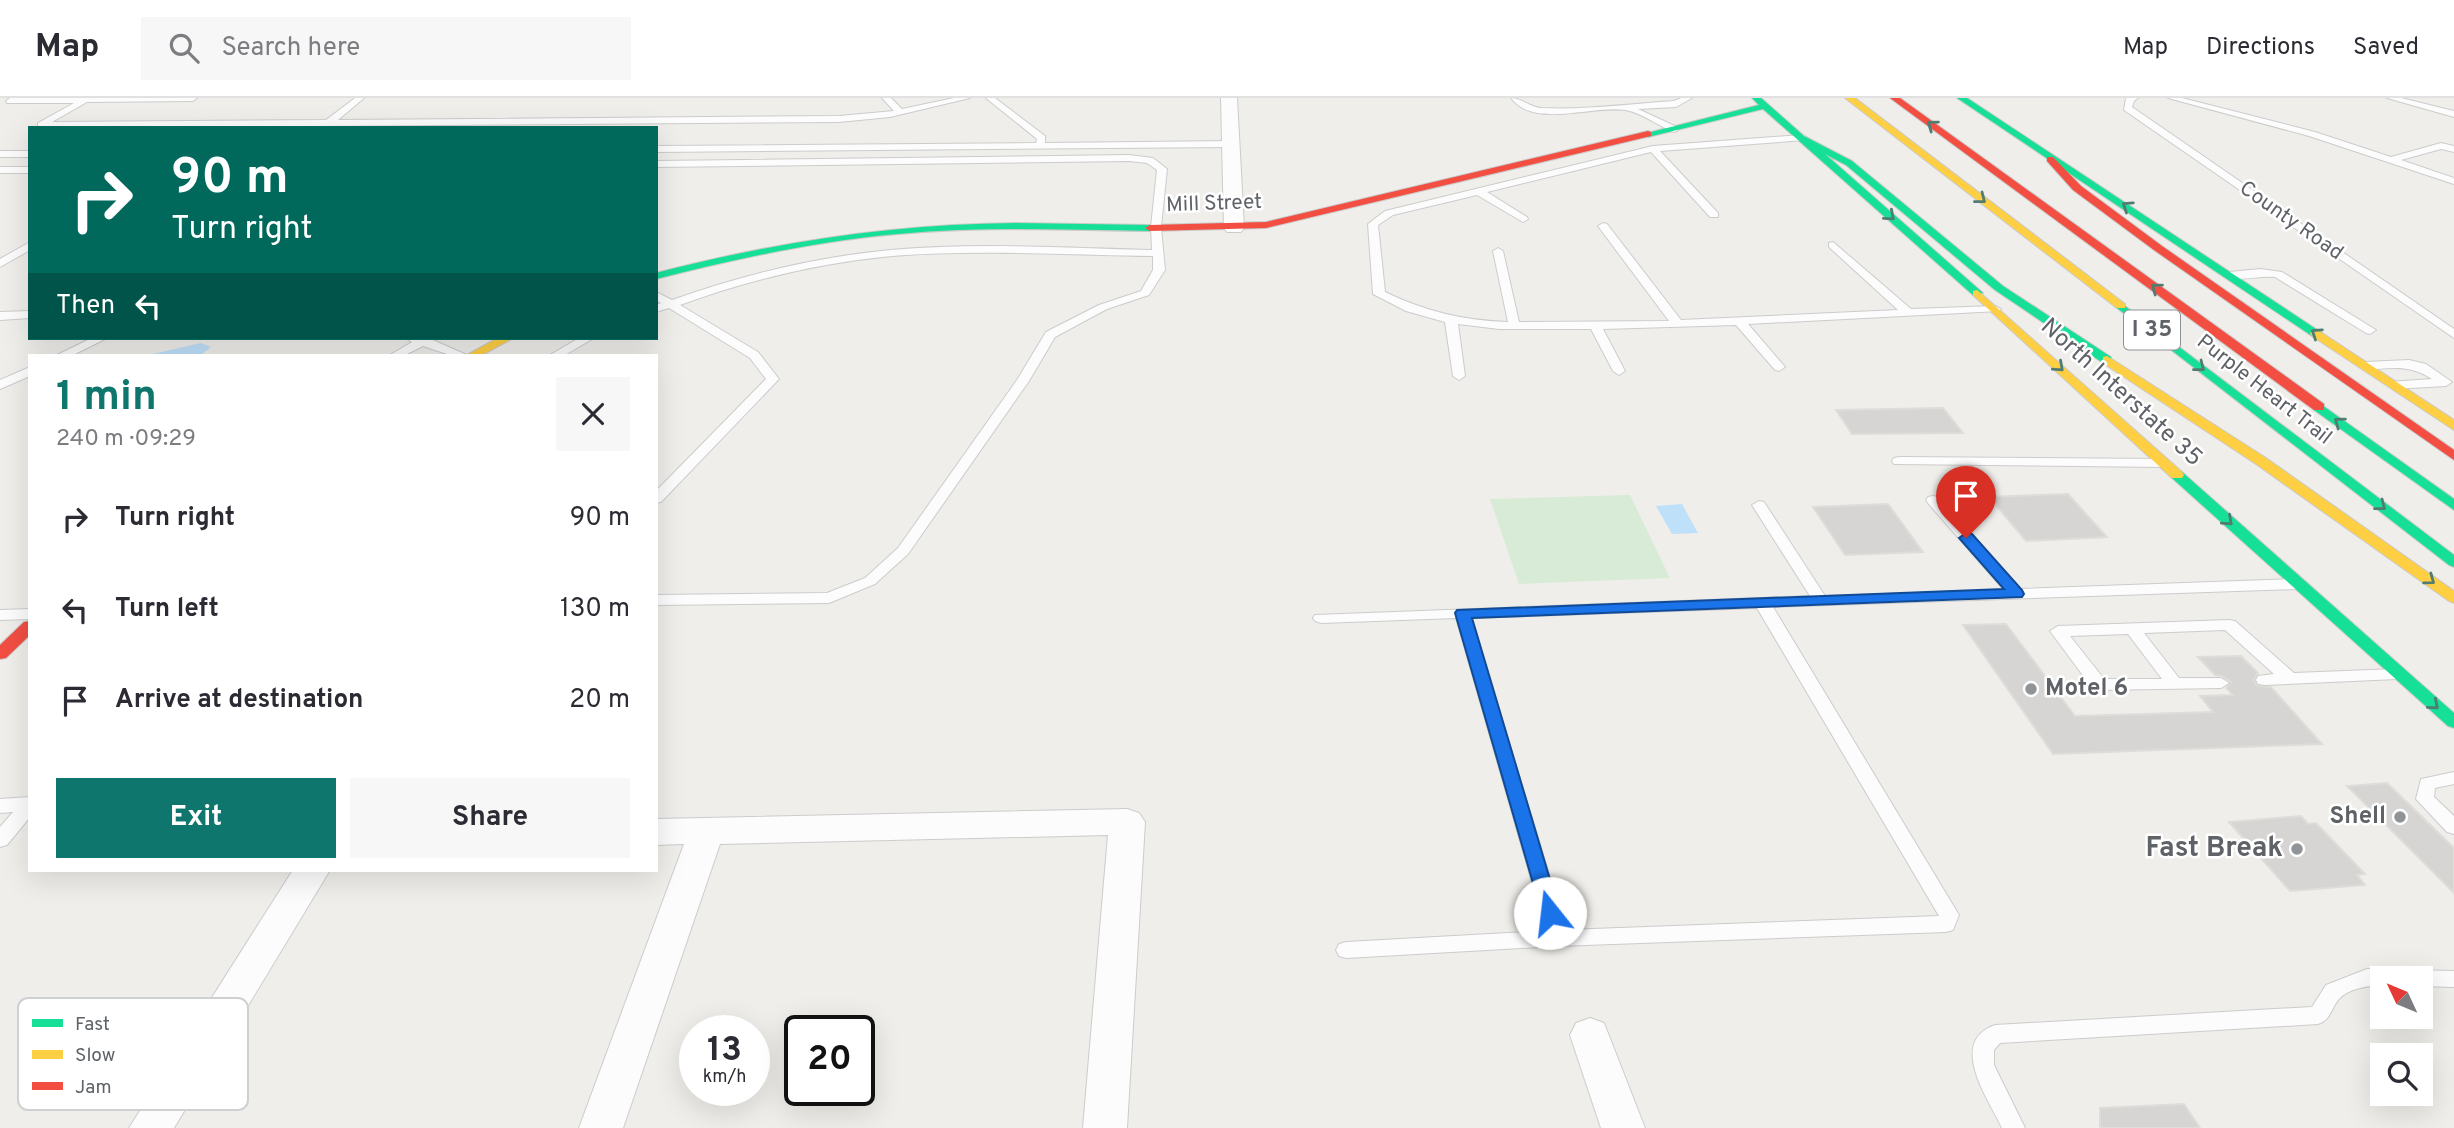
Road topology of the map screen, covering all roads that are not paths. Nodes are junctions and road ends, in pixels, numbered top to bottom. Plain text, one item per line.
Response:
1 (193, 98) edge
2 (360, 98) edge
3 (886, 98) edge
4 (966, 98) edge
5 (990, 98) edge
6 (1229, 98) edge
7 (1515, 98) edge
8 (1618, 98) edge
9 (1688, 98) edge
10 (1849, 98) edge
11 (1894, 98) edge
12 (1961, 98) edge
13 (2134, 98) edge
14 (2172, 98) edge
15 (2391, 98) edge
16 (88, 99) edge
17 (13, 100) edge
18 (1760, 102) edge
19 (0, 107) edge
20 (1625, 107) junction
21 (900, 112) junction
22 (2454, 114) edge
23 (325, 125) edge
24 (1674, 129) junction
25 (1802, 138) junction
26 (1231, 144) junction
27 (1039, 146) junction
28 (658, 149) edge
29 (1653, 149) junction
30 (2454, 149) edge
31 (28, 153) edge
32 (0, 154) edge
33 (2050, 159) junction
34 (2391, 160) junction
35 (658, 163) edge
36 (0, 170) edge
37 (28, 170) edge
38 (2454, 181) edge
39 (1479, 192) junction
40 (1714, 215) dead end
41 (1523, 219) dead end
42 (1603, 226) dead end
43 (1156, 227) junction
44 (1234, 228) junction
45 (1833, 245) dead end
46 (28, 246) edge
47 (1498, 251) dead end
48 (1157, 253) junction
49 (0, 264) edge
50 (658, 275) edge
51 (2230, 275) junction
52 (658, 296) edge
53 (671, 303) junction
54 (658, 308) edge
55 (1995, 309) junction
56 (1908, 313) junction
57 (28, 314) edge
58 (0, 316) edge
59 (1451, 320) junction
60 (1739, 321) junction
61 (1677, 323) junction
62 (1514, 324) junction
63 (1595, 325) junction
64 (2370, 330) dead end
65 (2454, 334) edge
66 (97, 340) edge
67 (418, 340) edge
68 (503, 340) edge
69 (584, 340) edge
70 (66, 354) edge
71 (397, 354) edge
72 (458, 354) edge
73 (475, 354) edge
74 (558, 354) edge
75 (1779, 366) dead end
76 (2365, 366) junction
77 (1619, 371) dead end
78 (28, 372) edge
79 (1459, 376) dead end
80 (0, 385) edge
81 (2393, 385) junction
82 (2450, 385) edge
83 (2454, 426) edge
84 (2454, 456) edge
85 (1899, 461) dead end
86 (2165, 463) junction
87 (658, 497) edge
88 (1933, 500) dead end
89 (1759, 505) dead end
90 (2454, 506) edge
91 (2454, 562) edge
92 (2297, 584) junction
93 (2016, 594) junction
94 (2454, 598) edge
95 (658, 600) edge
96 (1820, 600) junction
97 (1762, 602) junction
98 (1462, 613) junction
99 (0, 614) edge
100 (28, 614) edge
101 (1321, 618) dead end
102 (28, 628) edge
103 (2133, 629) junction
104 (0, 654) edge
105 (2399, 674) junction
106 (2290, 679) junction
107 (2264, 680) dead end
108 (2221, 682) dead end
109 (2175, 684) junction
110 (2454, 722) edge
111 (2454, 778) edge
112 (28, 804) edge
113 (0, 806) edge
114 (28, 806) edge
115 (2454, 827) edge
116 (707, 831) junction
117 (658, 832) edge
118 (0, 840) edge
119 (311, 872) edge
120 (1558, 938) junction
121 (1346, 950) dead end
122 (2370, 976) edge
123 (2433, 978) edge
124 (2454, 979) edge
125 (232, 998) edge
126 (1590, 1035) dead end
127 (162, 1110) edge
128 (151, 1128) edge
129 (601, 1128) edge
130 (1105, 1128) edge
131 (1623, 1128) edge
132 (2014, 1128) edge

1 - 16 lane
2 - 23 lane
3 - 21 lane
4 - 21 lane
5 - 27 lane
6 - 26 street
7 - 20 lane
8 - 20 lane
9 - 20 lane
10 -> 91 main road, Purple Heart Trail / I 35
90 -> 11 main road, Purple Heart Trail / I 35
12 - 33 main road
13 - 65 lane, County Road
14 - 34 lane
15 - 22 lane
16 - 17 lane
16 - 23 lane
17 - 19 lane
18 - 24 main road, Mill Street
18 - 25 main road, North Interstate 35
20 - 24 lane
21 - 23 lane
24 - 44 main road, Mill Street
25 - 29 lane
25 -> 55 main road, North Interstate 35
25 -> 94 main road
26 - 27 lane
26 - 44 street
27 - 28 lane
29 - 39 lane
29 - 40 lane
30 - 34 lane
31 - 32 lane
51 -> 33 main road
33 - 84 main road
34 - 38 lane
35 - 43 lane
36 - 37 lane
39 - 41 lane
39 - 59 lane
42 - 61 lane
43 - 44 main road, Mill Street
43 - 48 lane
43 - 50 main road, Mill Street
45 - 56 lane
46 - 49 lane
47 - 62 lane
48 - 53 lane
48 - 95 lane
51 - 64 lane
76 -> 51 main road
52 - 53 lane
53 - 54 lane
53 - 87 lane
55 - 56 lane
55 -> 86 main road, North Interstate 35
56 - 60 lane
57 - 58 lane
59 - 62 lane
59 - 79 lane
60 - 61 lane
60 - 75 lane
61 - 63 lane
62 - 63 lane
63 - 77 lane
66 - 70 lane
67 - 71 lane
67 - 72 lane
68 - 73 main road
69 - 74 lane
76 - 81 main road
76 - 82 lane
78 - 80 lane
81 - 82 lane
81 - 83 main road
85 - 86 lane
86 -> 92 main road, North Interstate 35
88 - 93 lane
89 - 96 lane
92 - 93 lane
92 - 105 main road, North Interstate 35
93 - 96 lane
96 - 97 lane
97 - 98 lane
97 - 120 lane
98 - 101 lane
98 - 120 lane
99 - 100 lane
102 - 104 main road
103 - 106 lane
103 - 109 lane
103 - 109 lane
105 - 106 lane
105 -> 110 main road, North Interstate 35
106 - 107 lane
108 - 109 lane
111 - 115 lane
112 - 113 lane
114 - 118 lane
116 - 117 street
116 - 129 street
116 - 130 street
119 - 125 street
120 - 121 lane
122 - 132 lane
123 - 124 lane
126 - 131 street
127 - 128 street

